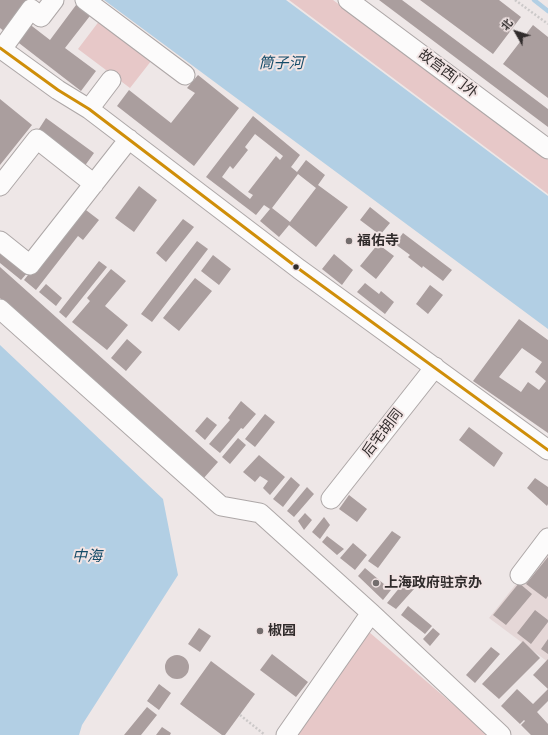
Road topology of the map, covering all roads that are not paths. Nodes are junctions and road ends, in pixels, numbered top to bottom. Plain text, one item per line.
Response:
1 (54, 0) edge
2 (85, 0) edge
3 (348, 0) edge
4 (1, 49) edge
5 (185, 75) dead end
6 (111, 80) dead end
7 (89, 109) junction
8 (129, 139) junction
9 (548, 149) edge
10 (94, 184) junction
11 (0, 186) edge
12 (0, 241) edge
13 (0, 309) edge
14 (435, 367) junction
15 (548, 450) edge
16 (331, 499) dead end
17 (548, 538) edge
18 (520, 575) dead end
19 (370, 613) junction
20 (483, 729) edge
21 (286, 735) edge
22 (501, 735) edge

1 - 4 street
2 - 5 street
3 - 9 street, 故宫西门外
4 - 7 street
6 - 7 street
7 - 8 street
8 - 10 street
8 - 14 street
10 - 11 street
10 - 12 street
13 - 19 street
14 - 15 street
14 - 16 street, 后宅胡同
17 - 18 street
19 - 20 street
19 - 21 street
20 - 22 street

